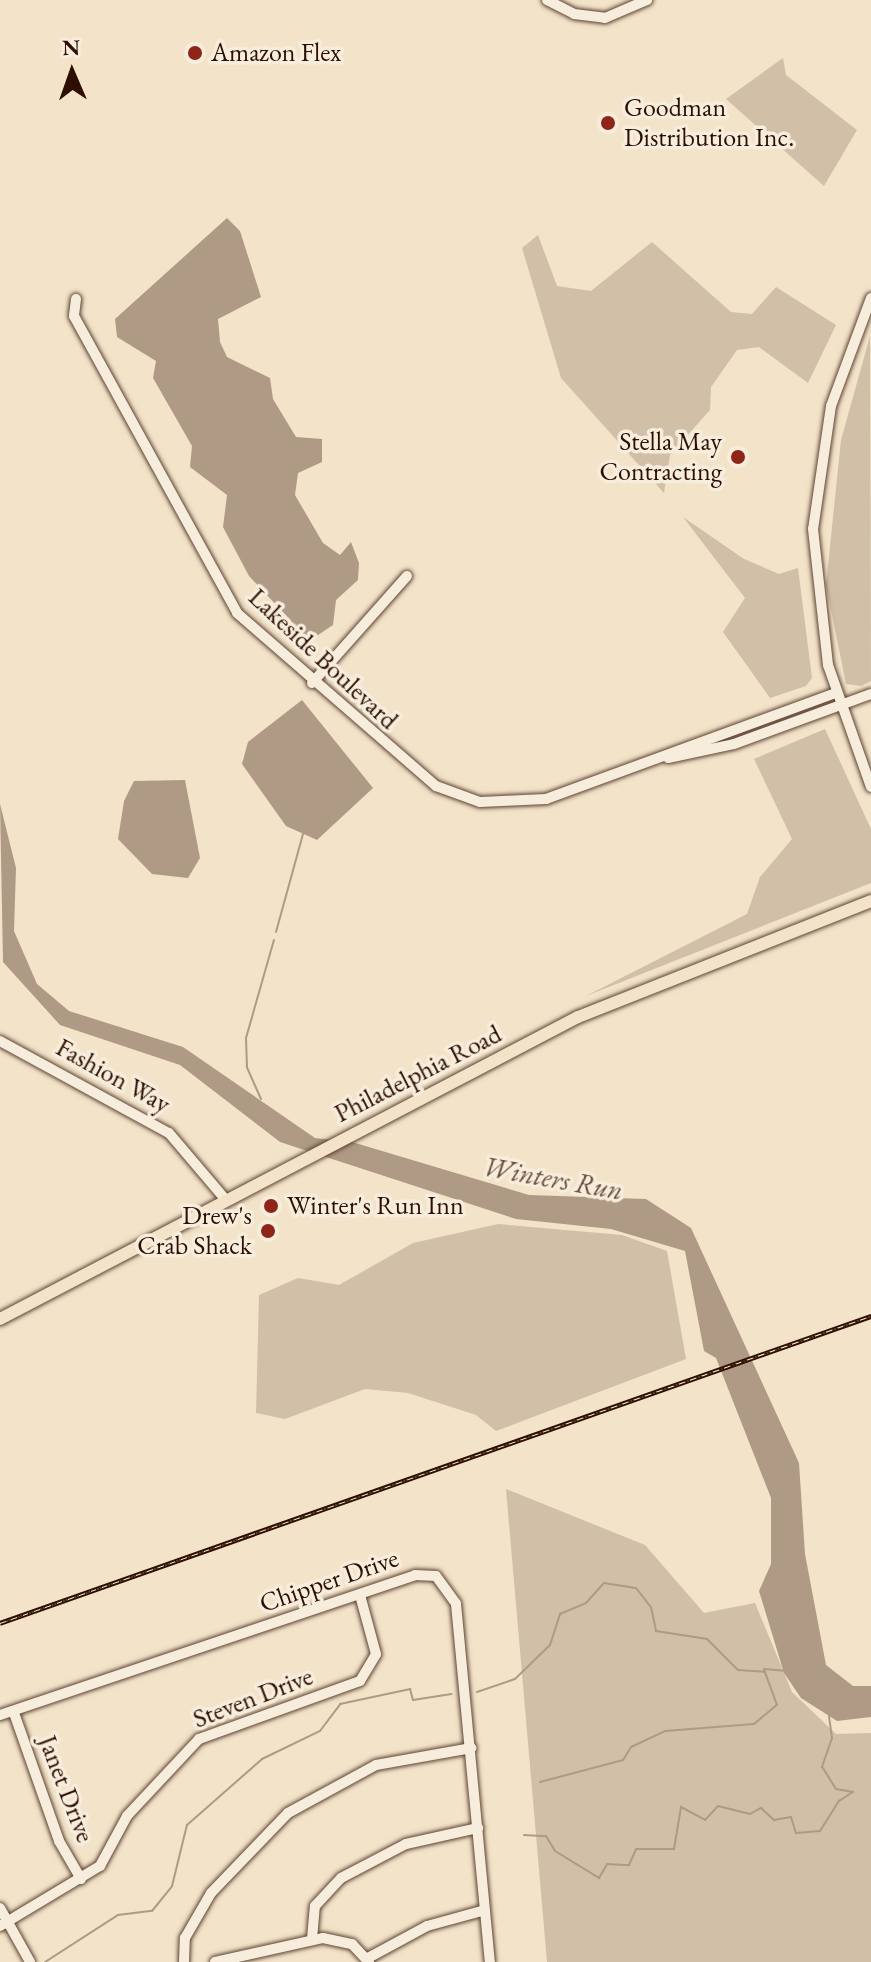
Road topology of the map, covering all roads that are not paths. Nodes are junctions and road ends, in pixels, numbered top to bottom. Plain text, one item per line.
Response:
1 (547, 0) edge
2 (647, 0) edge
3 (871, 298) edge
4 (76, 299) dead end
5 (407, 576) dead end
6 (312, 683) junction
7 (835, 693) junction
8 (871, 694) edge
9 (840, 709) junction
10 (659, 759) junction
11 (871, 787) edge
12 (871, 901) edge
13 (0, 1041) edge
14 (225, 1199) junction
15 (0, 1319) edge
16 (360, 1595) junction
17 (14, 1713) junction
18 (0, 1715) edge
19 (471, 1748) junction
20 (478, 1828) junction
21 (81, 1879) junction
22 (0, 1908) edge
23 (485, 1910) junction
24 (4, 1924) edge
25 (312, 1939) junction
26 (368, 1960) edge
27 (30, 1962) edge
28 (184, 1962) edge
29 (215, 1962) edge
30 (490, 1962) edge

1 - 2 street
3 - 7 street
4 - 6 street, Lakeside Boulevard
5 - 6 street
6 - 10 street, Lakeside Boulevard
7 - 9 street
7 - 10 street, Lakeside Boulevard
8 - 9 street, Lakeside Boulevard
9 - 10 street, Lakeside Boulevard
9 - 11 street
12 - 14 main road, Philadelphia Road
13 - 14 street, Fashion Way
14 - 15 main road, Philadelphia Road
16 - 17 street, Chipper Drive
16 - 19 street, Chipper Drive
16 - 21 street, Steven Drive
17 - 18 street, Chipper Drive
17 - 21 street, Janet Drive
19 - 20 street, Chipper Drive
19 - 28 street
20 - 23 street, Chipper Drive
20 - 25 street
21 - 24 street, Steven Drive
22 - 24 street
23 - 26 street
23 - 30 street, Chipper Drive
24 - 27 street
25 - 26 street
25 - 29 street

